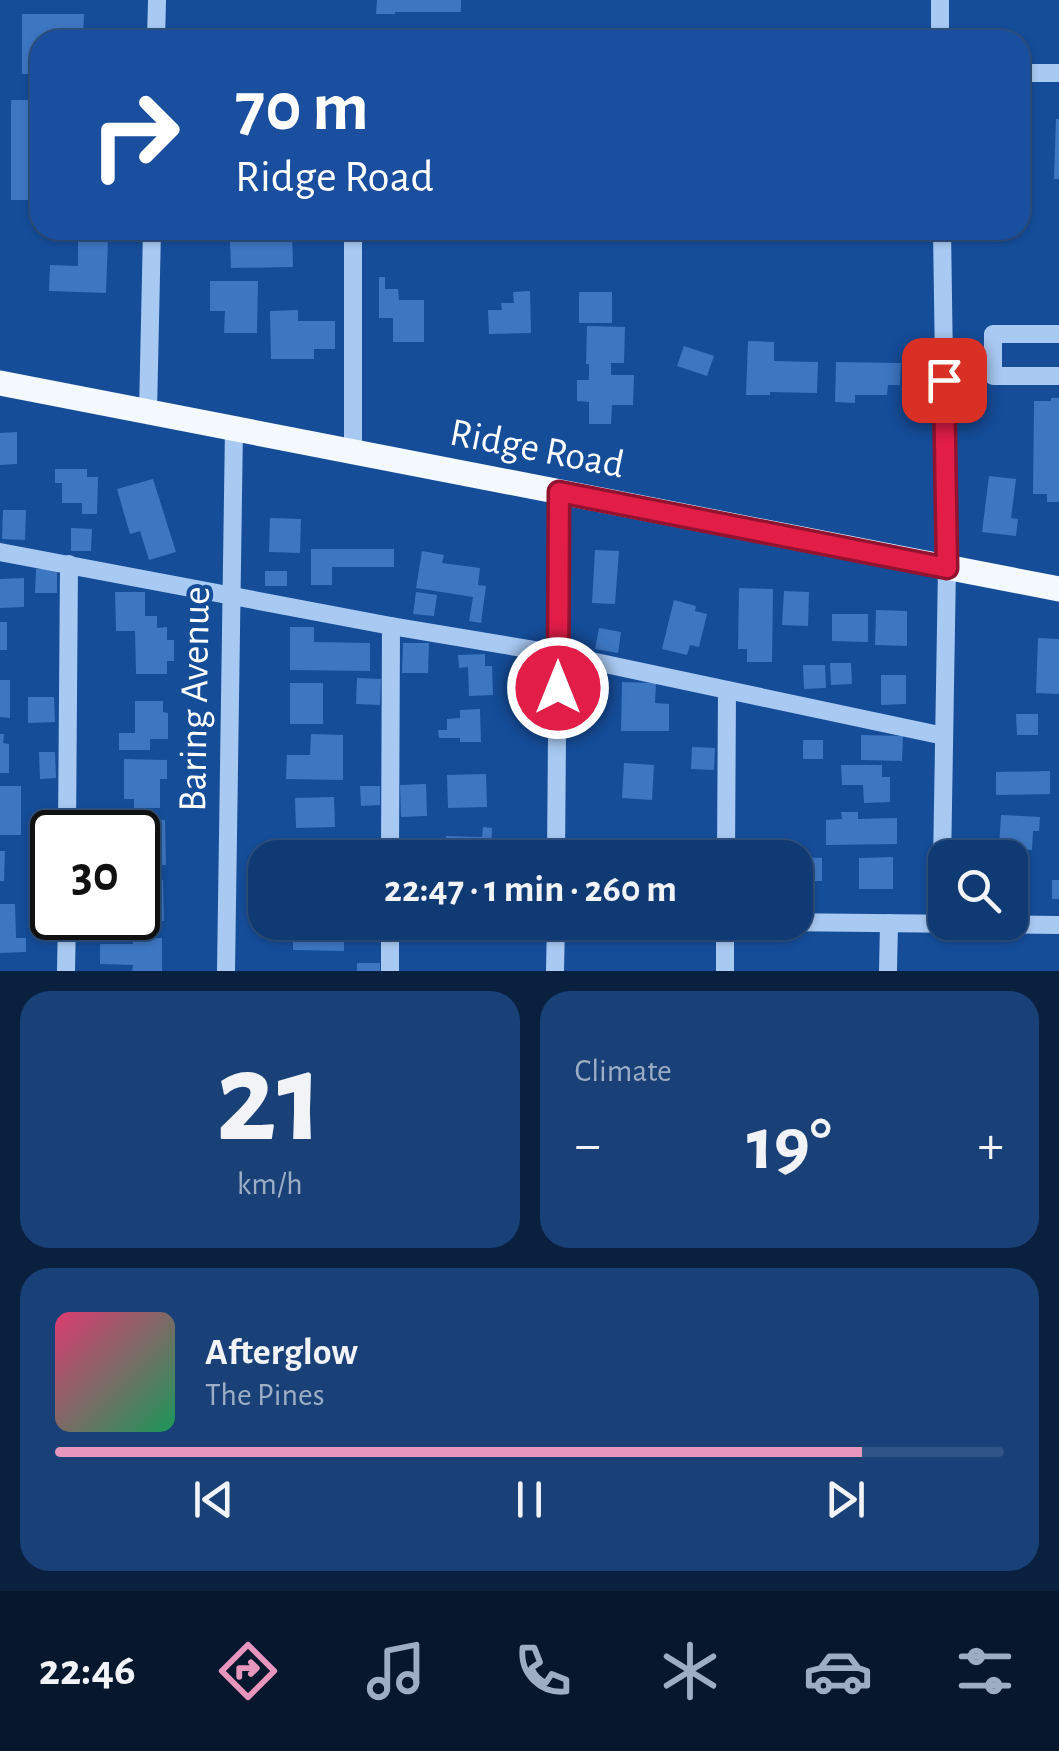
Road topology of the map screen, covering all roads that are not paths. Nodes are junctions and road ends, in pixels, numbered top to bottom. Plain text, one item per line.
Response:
1 (157, 0) edge
2 (940, 0) edge
3 (156, 30) edge
4 (940, 30) edge
5 (1030, 73) edge
6 (1059, 73) edge
7 (152, 240) edge
8 (354, 240) edge
9 (942, 240) edge
10 (1059, 334) edge
11 (1059, 376) edge
12 (0, 383) edge
13 (148, 412) junction
14 (234, 428) junction
15 (354, 452) junction
16 (559, 492) junction
17 (0, 552) edge
18 (69, 564) junction
19 (947, 568) junction
20 (1059, 589) edge
21 (232, 594) junction
22 (391, 626) junction
23 (558, 654) junction
24 (727, 690) junction
25 (944, 736) junction
26 (67, 810) edge
27 (390, 840) edge
28 (556, 840) edge
29 (726, 840) edge
30 (942, 840) edge
31 (813, 923) edge
32 (889, 924) junction
33 (928, 924) edge
34 (1028, 924) edge
35 (1059, 924) edge
36 (67, 940) edge
37 (390, 940) edge
38 (556, 940) edge
39 (725, 940) edge
40 (66, 971) edge
41 (226, 971) edge
42 (390, 971) edge
43 (555, 971) edge
44 (725, 971) edge
45 (888, 971) edge

1 - 3 street
2 - 4 street
5 - 6 street
7 - 13 street
8 - 15 street
9 - 19 street
10 - 11 street
12 - 13 main road, Ridge Road
13 - 14 main road, Ridge Road
14 - 15 main road, Ridge Road
14 - 21 street, Baring Avenue
15 - 16 main road, Ridge Road
16 - 19 main road, Ridge Road
16 - 23 street
17 - 18 street
18 - 21 street
18 - 26 street
19 - 20 main road, Ridge Road
19 - 25 street
21 - 22 street
21 - 41 street, Baring Avenue
22 - 23 street
22 - 27 street
23 - 24 street
23 - 28 street
24 - 25 street
24 - 29 street
25 - 30 street
31 - 32 street
32 - 33 street
32 - 45 street
34 - 35 street
36 - 40 street
37 - 42 street
38 - 43 street
39 - 44 street

